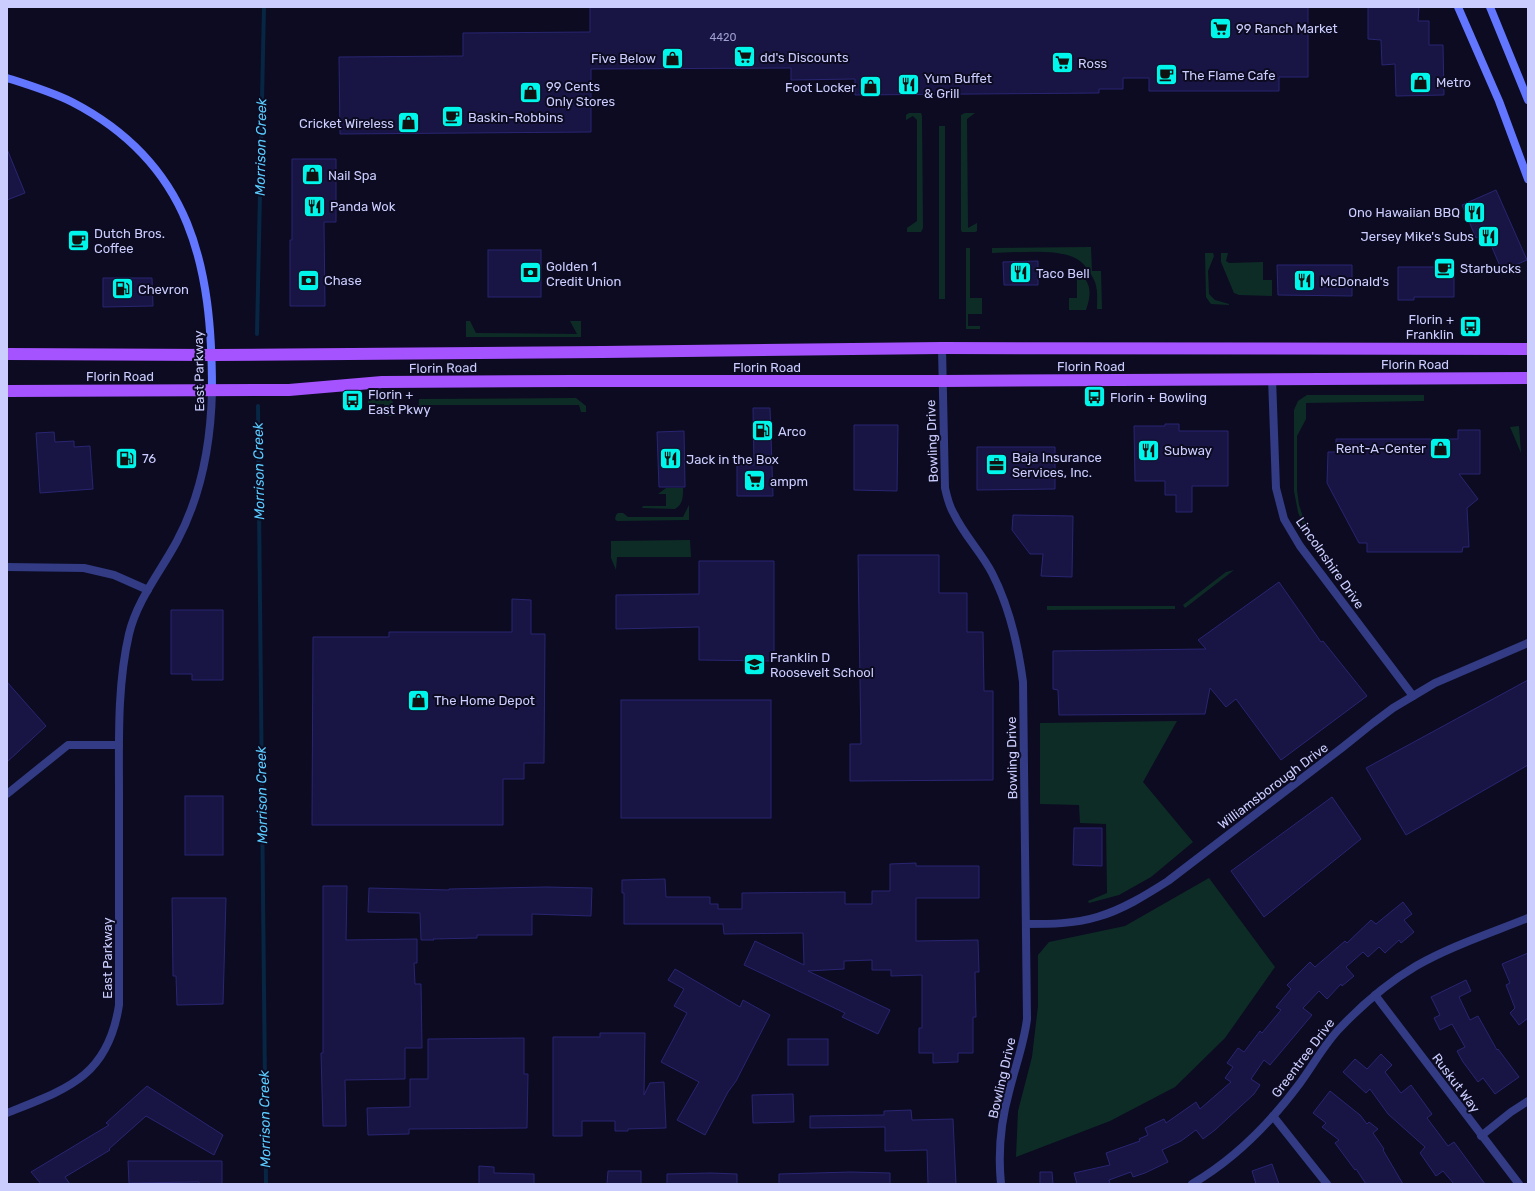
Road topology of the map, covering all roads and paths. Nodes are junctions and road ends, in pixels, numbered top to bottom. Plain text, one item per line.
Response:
1 (1458, 7) edge
2 (1490, 7) edge
3 (7, 78) edge
4 (1528, 100) edge
5 (1528, 179) edge
6 (942, 348) junction
7 (1528, 349) edge
8 (7, 354) edge
9 (212, 355) junction
10 (1272, 378) junction
11 (1528, 378) edge
12 (942, 381) junction
13 (212, 390) junction
14 (7, 391) edge
15 (7, 567) edge
16 (148, 590) junction
17 (1528, 643) edge
18 (1413, 696) junction
19 (119, 745) junction
20 (7, 794) edge
21 (1528, 918) edge
22 (1026, 924) junction
23 (1375, 996) junction
24 (1528, 1101) edge
25 (7, 1113) edge
26 (1273, 1116) junction
27 (1481, 1136) junction
28 (1001, 1184) edge
29 (1192, 1184) edge
30 (1327, 1184) edge
31 (1519, 1184) edge

1 - 5 street
2 - 4 street
3 - 9 street, East Parkway
6 - 7 main road, Florin Road
6 - 9 main road, Florin Road
6 - 12 street, Bowling Drive
8 - 9 main road, Florin Road
9 - 13 street, East Parkway
10 - 11 main road, Florin Road
10 - 12 main road, Florin Road
10 - 18 street, Lincolnshire Drive
12 - 13 main road, Florin Road
12 - 22 street, Bowling Drive
13 - 14 main road, Florin Road
13 - 16 street, East Parkway
15 - 16 street
16 - 19 street, East Parkway
17 - 18 street, Williamsborough Drive
18 - 22 street, Williamsborough Drive
19 - 20 street
19 - 25 street, East Parkway
21 - 23 street, Greentree Drive
22 - 28 street, Bowling Drive
23 - 26 street, Greentree Drive
23 - 27 street, Ruskut Way
24 - 27 street
26 - 29 street, Greentree Drive
26 - 30 street
27 - 31 street, Ruskut Way

